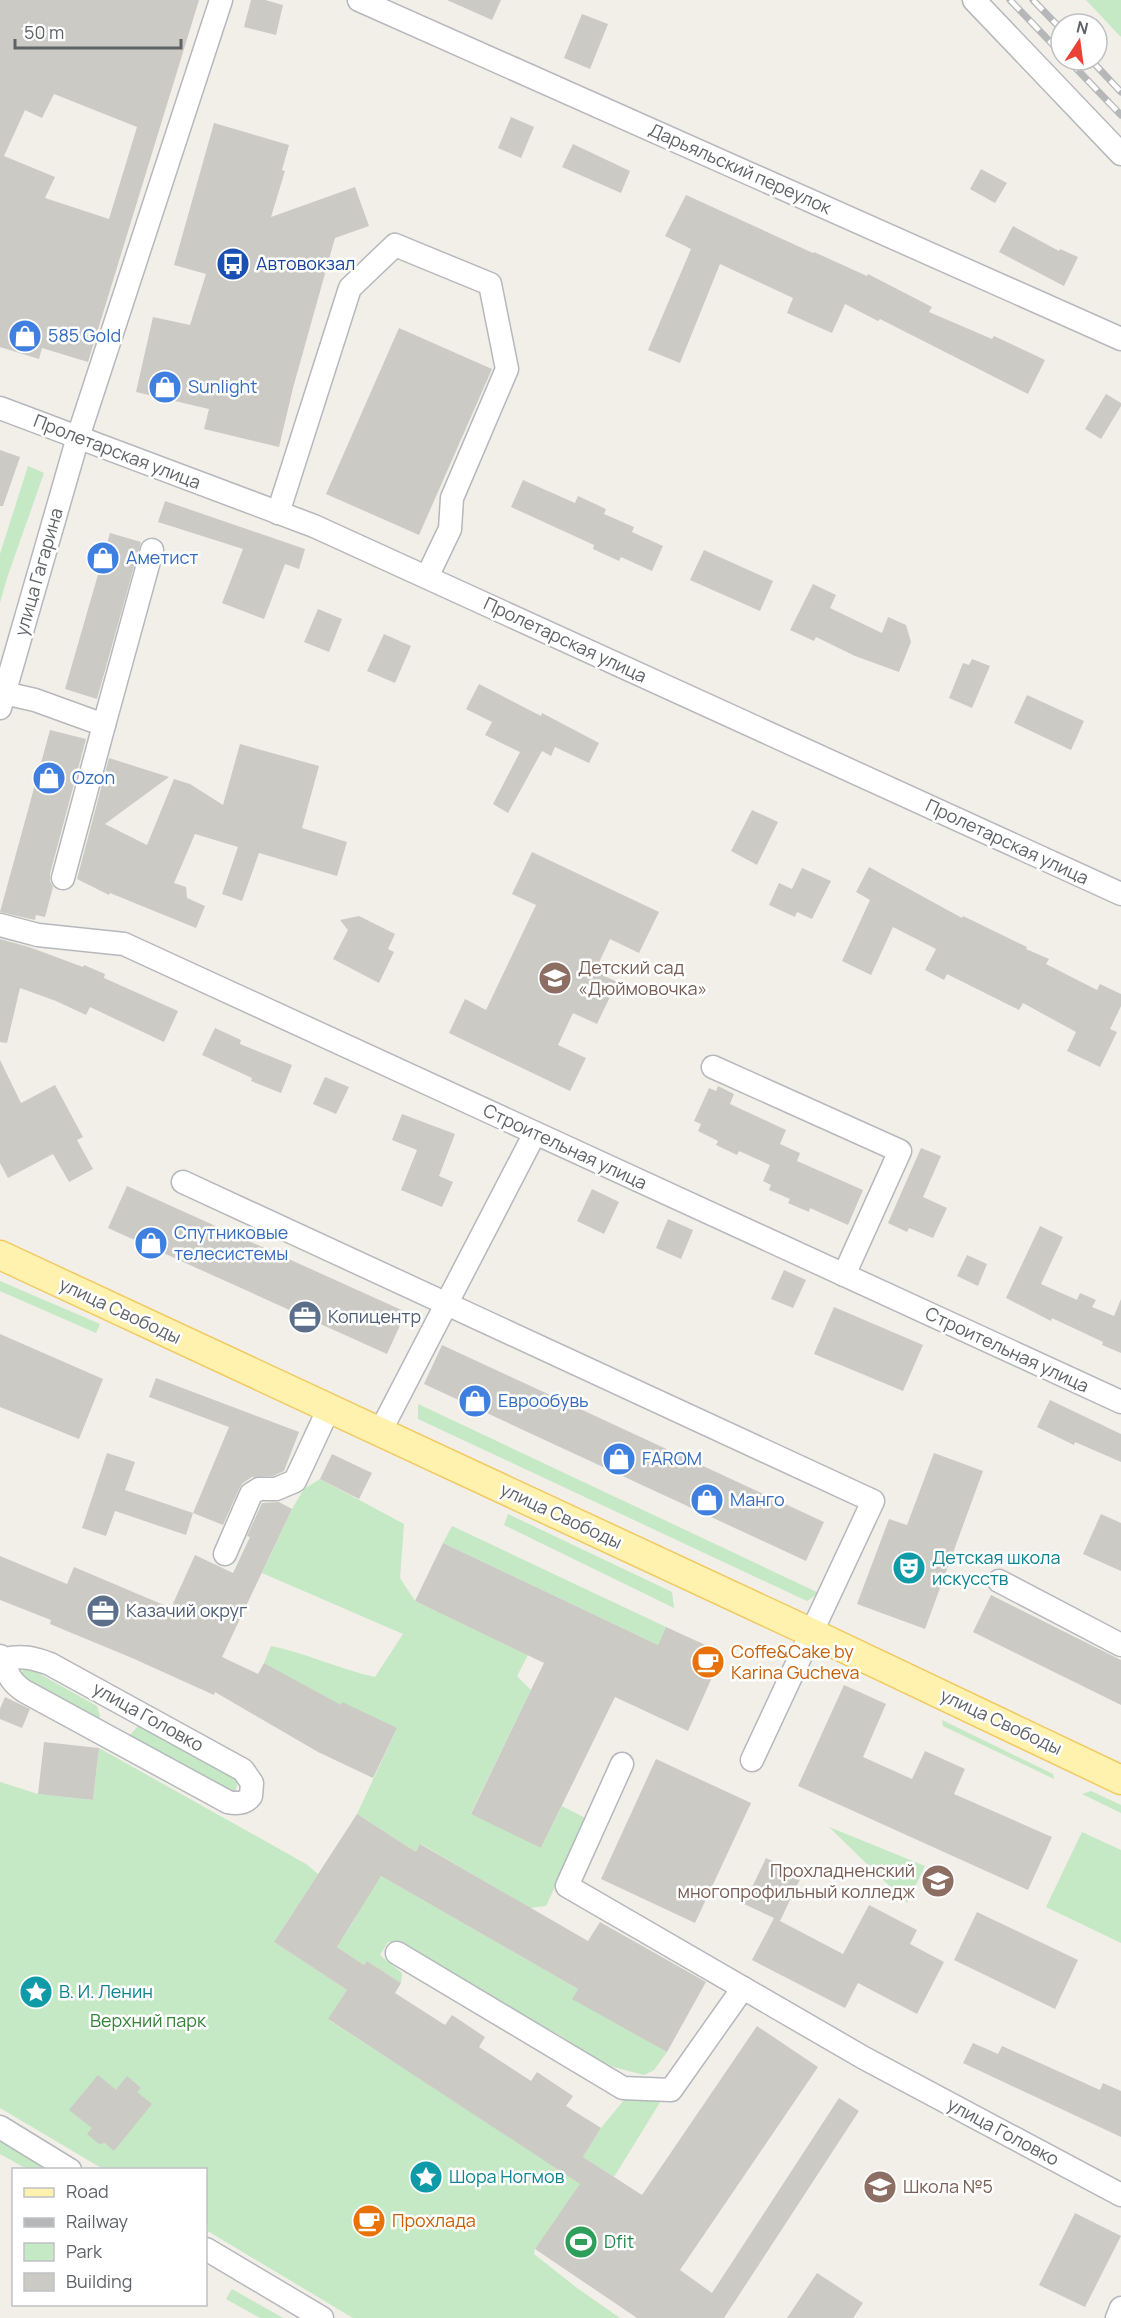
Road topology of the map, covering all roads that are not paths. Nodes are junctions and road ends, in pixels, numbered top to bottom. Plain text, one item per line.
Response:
1 (221, 0) edge
2 (359, 0) edge
3 (974, 0) edge
4 (1121, 154) edge
5 (1121, 339) edge
6 (0, 408) edge
7 (78, 437) junction
8 (278, 513) junction
9 (152, 550) dead end
10 (427, 577) junction
11 (2, 700) edge
12 (104, 725) junction
13 (63, 878) dead end
14 (1121, 894) edge
15 (0, 925) edge
16 (713, 1066) dead end
17 (535, 1133) junction
18 (183, 1182) dead end
19 (0, 1255) edge
20 (843, 1275) junction
21 (446, 1304) junction
22 (1121, 1402) edge
23 (329, 1408) junction
24 (380, 1432) junction
25 (225, 1554) dead end
26 (999, 1581) dead end
27 (812, 1633) junction
28 (1121, 1645) edge
29 (3, 1658) edge
30 (125, 1705) junction
31 (109, 1738) junction
32 (752, 1760) dead end
33 (622, 1764) dead end
34 (1121, 1780) edge
35 (397, 1953) dead end
36 (743, 1988) junction
37 (0, 2127) edge
38 (68, 2168) edge
39 (1121, 2195) edge
40 (207, 2250) edge
41 (1121, 2308) edge
42 (322, 2318) edge
43 (1117, 2318) edge

1 - 7 street, улица Гагарина
2 - 5 street, Дарьяльский переулок
3 - 4 street
6 - 7 street, Пролетарская улица
7 - 8 street, Пролетарская улица
7 - 11 street, улица Гагарина
8 - 10 street, Пролетарская улица
8 - 10 street
9 - 12 street
10 - 14 street, Пролетарская улица
11 - 12 street
12 - 13 street
15 - 17 street, Строительная улица
16 - 20 street
17 - 20 street, Строительная улица
17 - 21 street
18 - 21 street
19 - 23 main road, улица Свободы
20 - 22 street, Строительная улица
21 - 24 street
21 - 27 street
23 - 24 main road, улица Свободы
23 - 25 street
24 - 27 main road, улица Свободы
26 - 28 street
27 - 32 street
27 - 34 main road, улица Свободы
29 - 30 street, улица Головко
29 - 31 street
30 - 31 street
30 - 31 street, улица Головко
33 - 36 street, улица Головко
35 - 36 street
36 - 39 street, улица Головко
37 - 38 street
40 - 42 street
41 - 43 street

